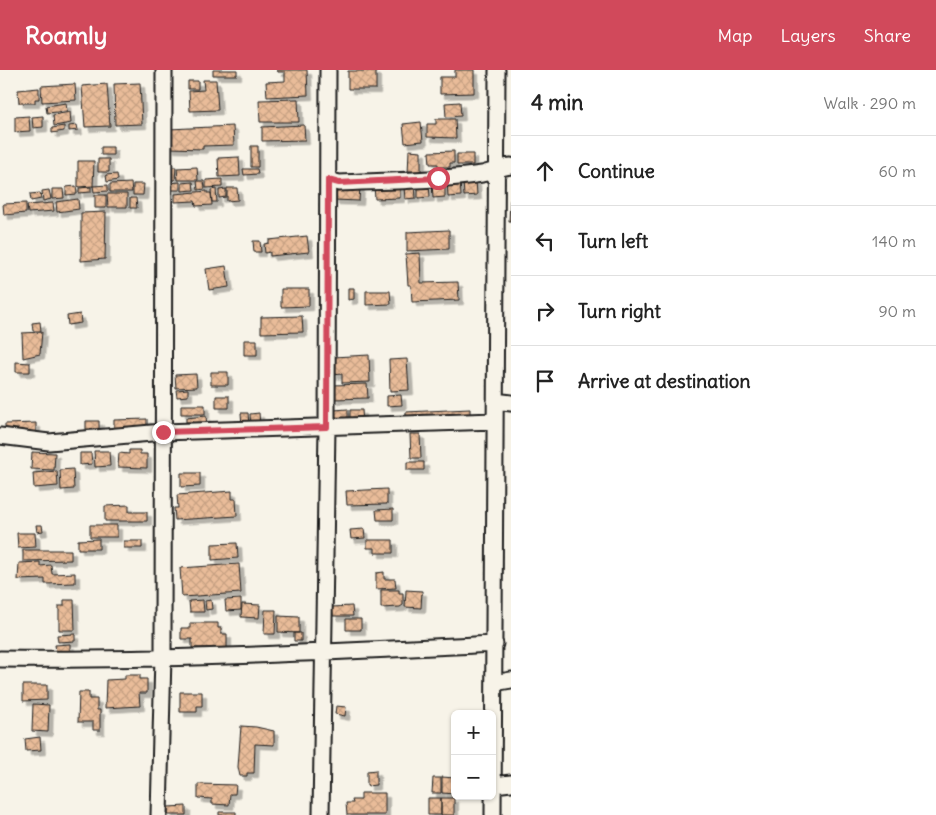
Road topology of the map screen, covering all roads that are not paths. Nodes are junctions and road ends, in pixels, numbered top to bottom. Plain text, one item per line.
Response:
1 (164, 70) edge
2 (328, 70) edge
3 (497, 70) edge
4 (504, 167) edge
5 (328, 180) junction
6 (495, 401) junction
7 (511, 403) edge
8 (495, 421) junction
9 (327, 427) junction
10 (163, 432) junction
11 (0, 436) edge
12 (494, 644) junction
13 (324, 652) junction
14 (163, 656) junction
15 (0, 659) edge
16 (511, 680) edge
17 (494, 683) junction
18 (494, 755) edge
19 (511, 783) edge
20 (496, 785) edge
21 (494, 800) edge
22 (159, 815) edge
23 (321, 815) edge
24 (493, 815) edge

1 - 10 street
2 - 5 street
3 - 4 street
4 - 5 street
4 - 6 street
5 - 9 street
6 - 7 street
6 - 8 street
8 - 9 street
8 - 12 street
9 - 10 street
9 - 13 street
10 - 11 street
10 - 14 street
12 - 13 street
12 - 17 street
13 - 14 street
13 - 23 street
14 - 15 street
14 - 22 street
16 - 17 street
17 - 18 street
19 - 20 street
21 - 24 street

